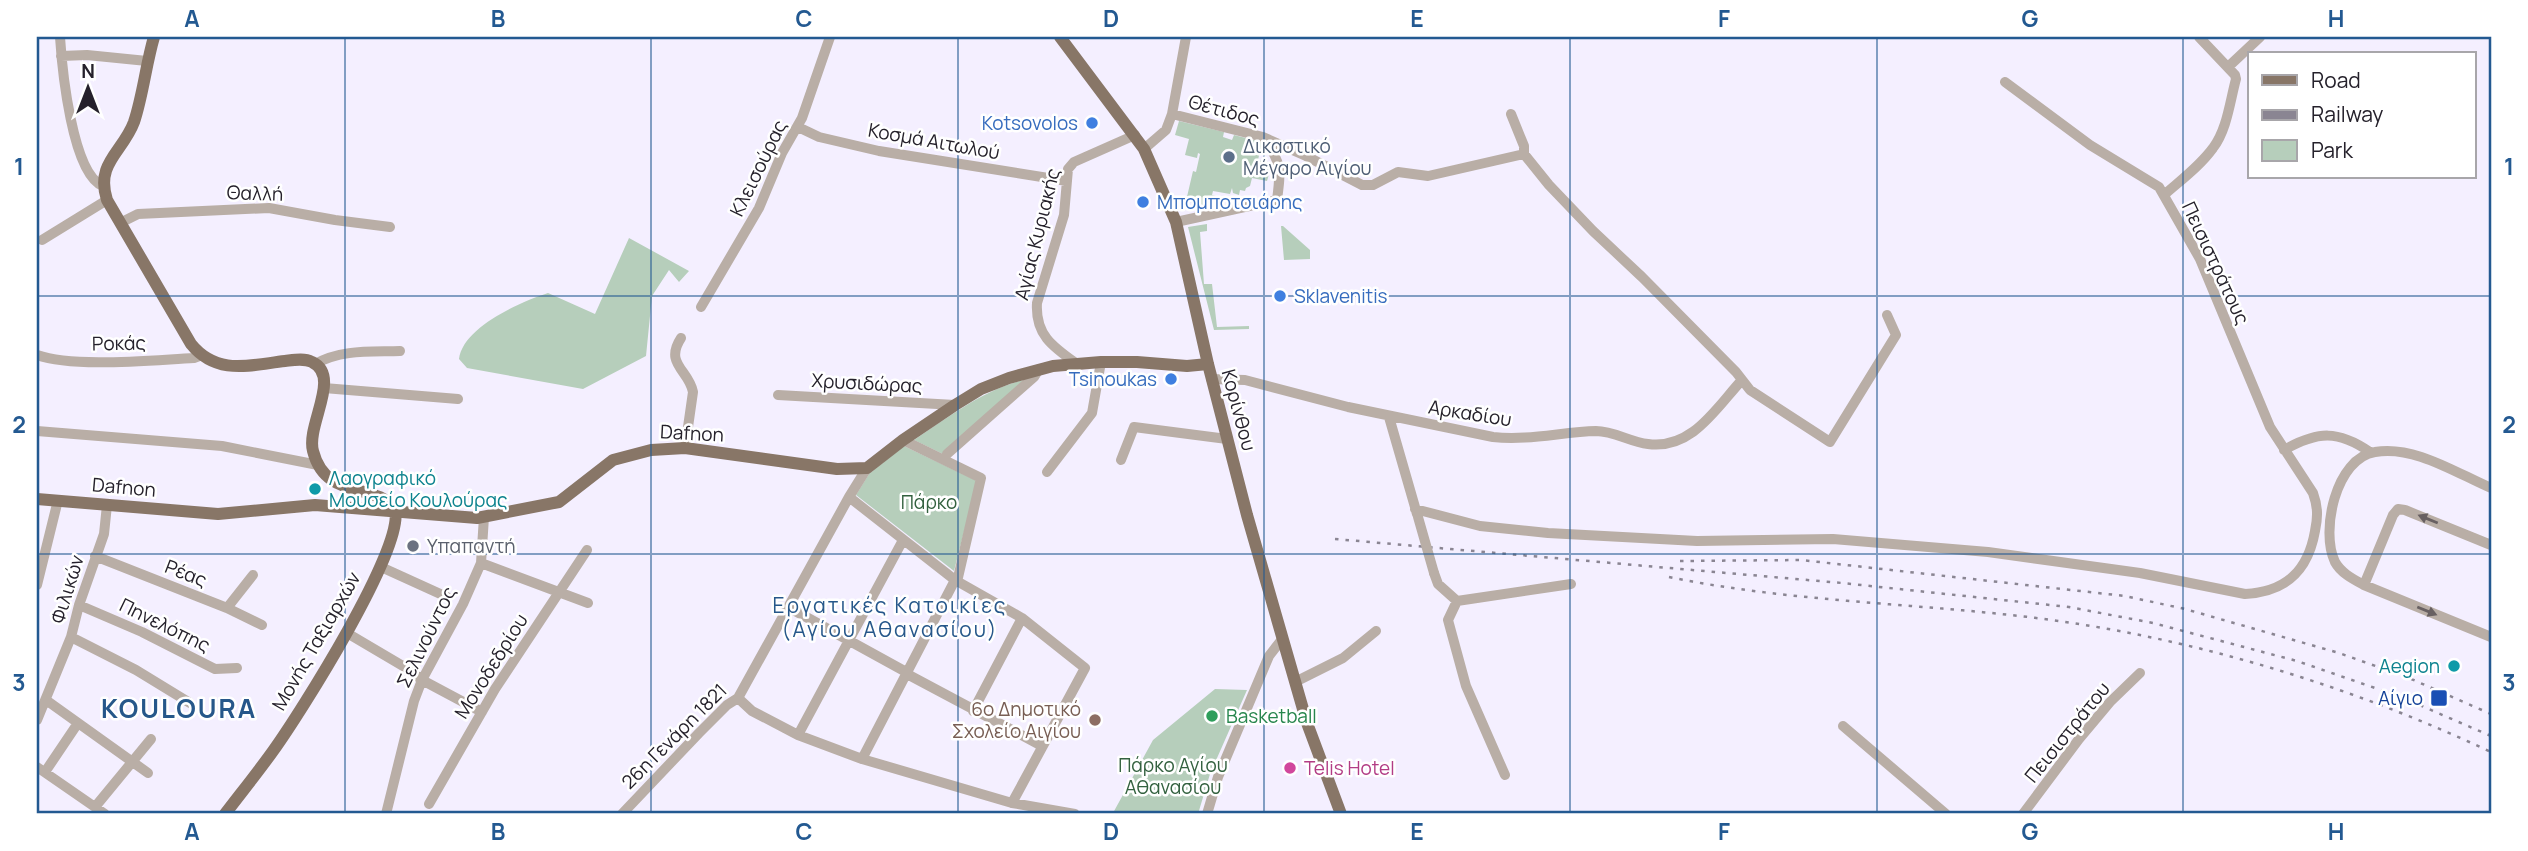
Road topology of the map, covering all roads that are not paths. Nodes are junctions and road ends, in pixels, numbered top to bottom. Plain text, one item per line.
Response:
1 (60, 37) edge
2 (154, 37) edge
3 (830, 37) edge
4 (1060, 37) edge
5 (1186, 37) edge
6 (2199, 37) edge
7 (2260, 37) edge
8 (61, 56) junction
9 (147, 61) junction
10 (2228, 67) junction
11 (2005, 82) dead end
12 (1172, 114) junction
13 (1511, 114) dead end
14 (798, 127) junction
15 (1135, 135) junction
16 (1263, 138) junction
17 (1144, 149) junction
18 (1524, 154) junction
19 (1067, 181) junction
20 (103, 186) junction
21 (2164, 195) junction
22 (107, 200) junction
23 (1176, 222) junction
24 (120, 223) junction
25 (390, 226) dead end
26 (41, 240) dead end
27 (701, 307) dead end
28 (1886, 315) dead end
29 (681, 338) dead end
30 (400, 351) dead end
31 (37, 355) edge
32 (202, 355) junction
33 (1101, 362) junction
34 (315, 364) junction
35 (1077, 364) junction
36 (1208, 364) junction
37 (1039, 369) junction
38 (1211, 379) junction
39 (1742, 380) junction
40 (324, 388) junction
41 (778, 395) dead end
42 (458, 399) dead end
43 (955, 405) junction
44 (1389, 417) junction
45 (37, 431) edge
46 (1227, 439) junction
47 (903, 440) junction
48 (685, 448) junction
49 (2284, 450) junction
50 (2370, 452) junction
51 (947, 454) dead end
52 (1121, 460) dead end
53 (318, 465) junction
54 (867, 468) junction
55 (1047, 472) dead end
56 (2491, 488) edge
57 (849, 497) junction
58 (37, 499) edge
59 (58, 500) junction
60 (107, 505) junction
61 (395, 510) junction
62 (1417, 513) junction
63 (484, 517) junction
64 (903, 540) junction
65 (2491, 545) edge
66 (587, 550) dead end
67 (95, 556) junction
68 (481, 563) junction
69 (381, 566) junction
70 (253, 575) dead end
71 (956, 581) junction
72 (37, 584) edge
73 (1572, 584) dead end
74 (2364, 585) junction
75 (559, 591) junction
76 (447, 597) dead end
77 (1457, 601) junction
78 (588, 603) dead end
79 (79, 605) junction
80 (788, 607) junction
81 (227, 608) junction
82 (1022, 618) junction
83 (262, 625) dead end
84 (1376, 631) dead end
85 (346, 633) junction
86 (71, 637) junction
87 (2491, 637) edge
88 (1283, 638) junction
89 (850, 640) junction
90 (237, 668) dead end
91 (908, 673) junction
92 (2140, 673) dead end
93 (422, 680) junction
94 (1295, 682) junction
95 (37, 693) edge
96 (738, 698) junction
97 (47, 699) junction
98 (190, 703) dead end
99 (973, 711) junction
100 (482, 712) junction
101 (37, 720) edge
102 (78, 723) junction
103 (1843, 726) dead end
104 (798, 735) junction
105 (151, 739) dead end
106 (1042, 746) junction
107 (862, 759) junction
108 (132, 760) junction
109 (41, 769) edge
110 (148, 773) dead end
111 (1505, 775) dead end
112 (1012, 803) junction
113 (429, 804) dead end
114 (95, 807) junction
115 (105, 814) edge
116 (225, 814) edge
117 (386, 814) edge
118 (622, 814) edge
119 (1074, 814) edge
120 (1207, 814) edge
121 (1341, 814) edge
122 (1946, 814) edge
123 (2023, 814) edge

1 - 8 street
2 - 9 main road
3 - 14 street, Κλεισούρας
4 - 15 main road, Κορίνθου
5 - 12 street
6 - 10 street
7 - 10 street
8 - 9 street
8 - 20 street
9 - 20 main road
10 - 21 street, Πεισιστράτους
11 - 21 street
12 - 16 street, Θέτιδος
12 - 17 street
13 - 18 street
14 - 19 street, Κοσμά Αιτωλού
14 - 27 street, Κλεισούρας
15 - 17 main road, Κορίνθου
15 - 19 street, Αγίας Κυριακής
16 - 18 street, Θέτιδος
16 - 23 street
17 - 23 main road, Κορίνθου
18 - 39 street
19 - 35 street, Αγίας Κυριακής
20 - 22 main road
21 - 49 street, Πεισιστράτους
22 - 24 main road
22 - 26 street
23 - 36 main road, Κορίνθου
24 - 25 street, Θαλλή
24 - 32 main road
28 - 39 street
29 - 48 street
30 - 34 street
31 - 32 street, Ροκάς
32 - 34 main road
33 - 35 main road
33 - 36 main road
33 - 55 street
34 - 40 main road
35 - 37 main road
36 - 38 main road, Κορίνθου
37 - 43 main road
37 - 51 street
38 - 44 street, Αρκαδίου
38 - 46 main road, Κορίνθου
39 - 44 street, Αρκαδίου
40 - 42 street
40 - 53 main road
41 - 43 street, Χρυσιδώρας
43 - 47 main road
44 - 62 street
45 - 53 street
46 - 52 street
46 - 88 main road, Κορίνθου
47 - 54 main road
47 - 71 street
48 - 54 main road, Dafnon
48 - 63 main road, Dafnon
49 - 50 street
49 - 62 street, Πεισιστράτους
50 - 56 street
50 - 74 street
53 - 61 main road
54 - 57 street, 26η Γενάρη 1821
57 - 64 street
57 - 80 street, 26η Γενάρη 1821
58 - 59 main road, Dafnon
59 - 60 main road, Dafnon
59 - 72 street
60 - 61 main road, Dafnon
60 - 67 street, Φιλικών
61 - 63 main road, Dafnon
61 - 69 main road, Μονής Ταξιαρχών
62 - 77 street, bridge
63 - 68 street, Σελινούντος
64 - 71 street
64 - 89 street
65 -> 74 street
66 - 75 street, Μονοδεδρίου
67 - 79 street, Φιλικών
67 - 81 street, Ρέας
68 - 75 street
68 - 93 street, Σελινούντος
69 - 76 street
69 - 85 main road, Μονής Ταξιαρχών
70 - 81 street
71 - 82 street
71 - 91 street
73 - 77 street
74 -> 87 street
75 - 78 street
75 - 100 street, Μονοδεδρίου
77 - 111 street
79 - 86 street, Φιλικών
79 - 90 street, Πηνελόπης
80 - 89 street
80 - 96 street, 26η Γενάρη 1821
81 - 83 street, Ρέας
82 - 99 street
82 - 106 street
84 - 94 street
85 - 93 street
85 - 116 main road, Μονής Ταξιαρχών
86 - 97 street, Φιλικών
86 - 98 street
88 - 94 main road, Κορίνθου
88 - 120 street
89 - 91 street
89 - 104 street
91 - 99 street
91 - 107 street
92 - 123 street, Πεισιστράτου
93 - 100 street
93 - 117 street, Σελινούντος
94 - 121 main road, Κορίνθου
95 - 97 street
96 - 104 street
96 - 118 street, 26η Γενάρη 1821
97 - 101 street, Φιλικών
97 - 102 street
99 - 106 street
100 - 113 street, Μονοδεδρίου
102 - 108 street
102 - 109 street
103 - 122 street
104 - 107 street
105 - 108 street
106 - 112 street
107 - 112 street
108 - 110 street
108 - 114 street
109 - 114 street
112 - 119 street
114 - 115 street

